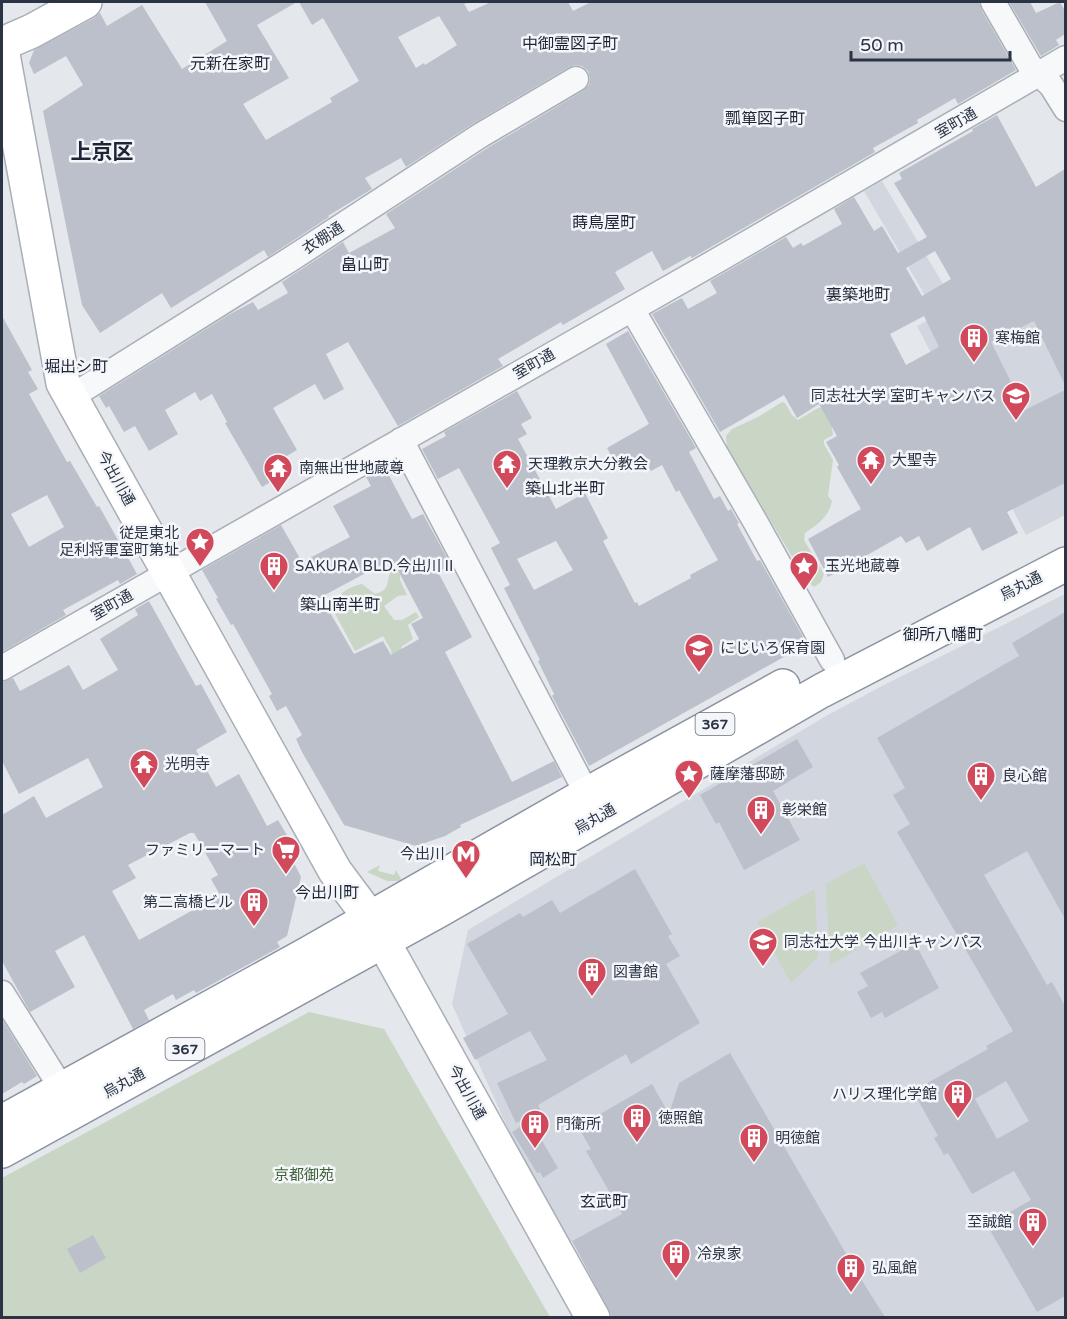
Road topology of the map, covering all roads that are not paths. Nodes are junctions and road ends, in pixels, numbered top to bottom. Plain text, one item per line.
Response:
1 (85, 2) edge
2 (993, 2) edge
3 (2, 46) edge
4 (1065, 58) edge
5 (1040, 74) junction
6 (576, 79) dead end
7 (1065, 109) edge
8 (632, 309) junction
9 (71, 397) junction
10 (401, 440) junction
11 (1065, 540) edge
12 (1065, 564) edge
13 (169, 573) junction
14 (832, 660) junction
15 (2, 668) edge
16 (587, 794) junction
17 (369, 933) junction
18 (2, 993) edge
19 (62, 1089) junction
20 (2, 1122) edge
21 (2, 1151) edge
22 (576, 1317) edge
23 (592, 1317) edge

1 - 3 main road
2 - 5 street
3 - 9 main road, 今出川通
4 - 5 street, 室町通
5 - 7 street
5 - 8 street, 室町通
6 - 9 street, 衣棚通
8 - 10 street, 室町通
8 - 14 street
9 - 13 main road, 今出川通
10 - 13 street, 室町通
10 - 16 street
11 - 14 main road, 烏丸通 / 367
12 - 17 main road, 烏丸通 / 367
13 - 15 street, 室町通
13 - 17 main road, 今出川通
14 - 16 main road, 烏丸通 / 367
16 - 17 main road, 烏丸通 / 367
17 - 19 main road, 烏丸通 / 367
17 - 21 main road, 烏丸通 / 367
17 - 22 main road, 今出川通
17 - 23 main road, 今出川通
18 - 19 street
19 - 20 main road, 烏丸通 / 367

